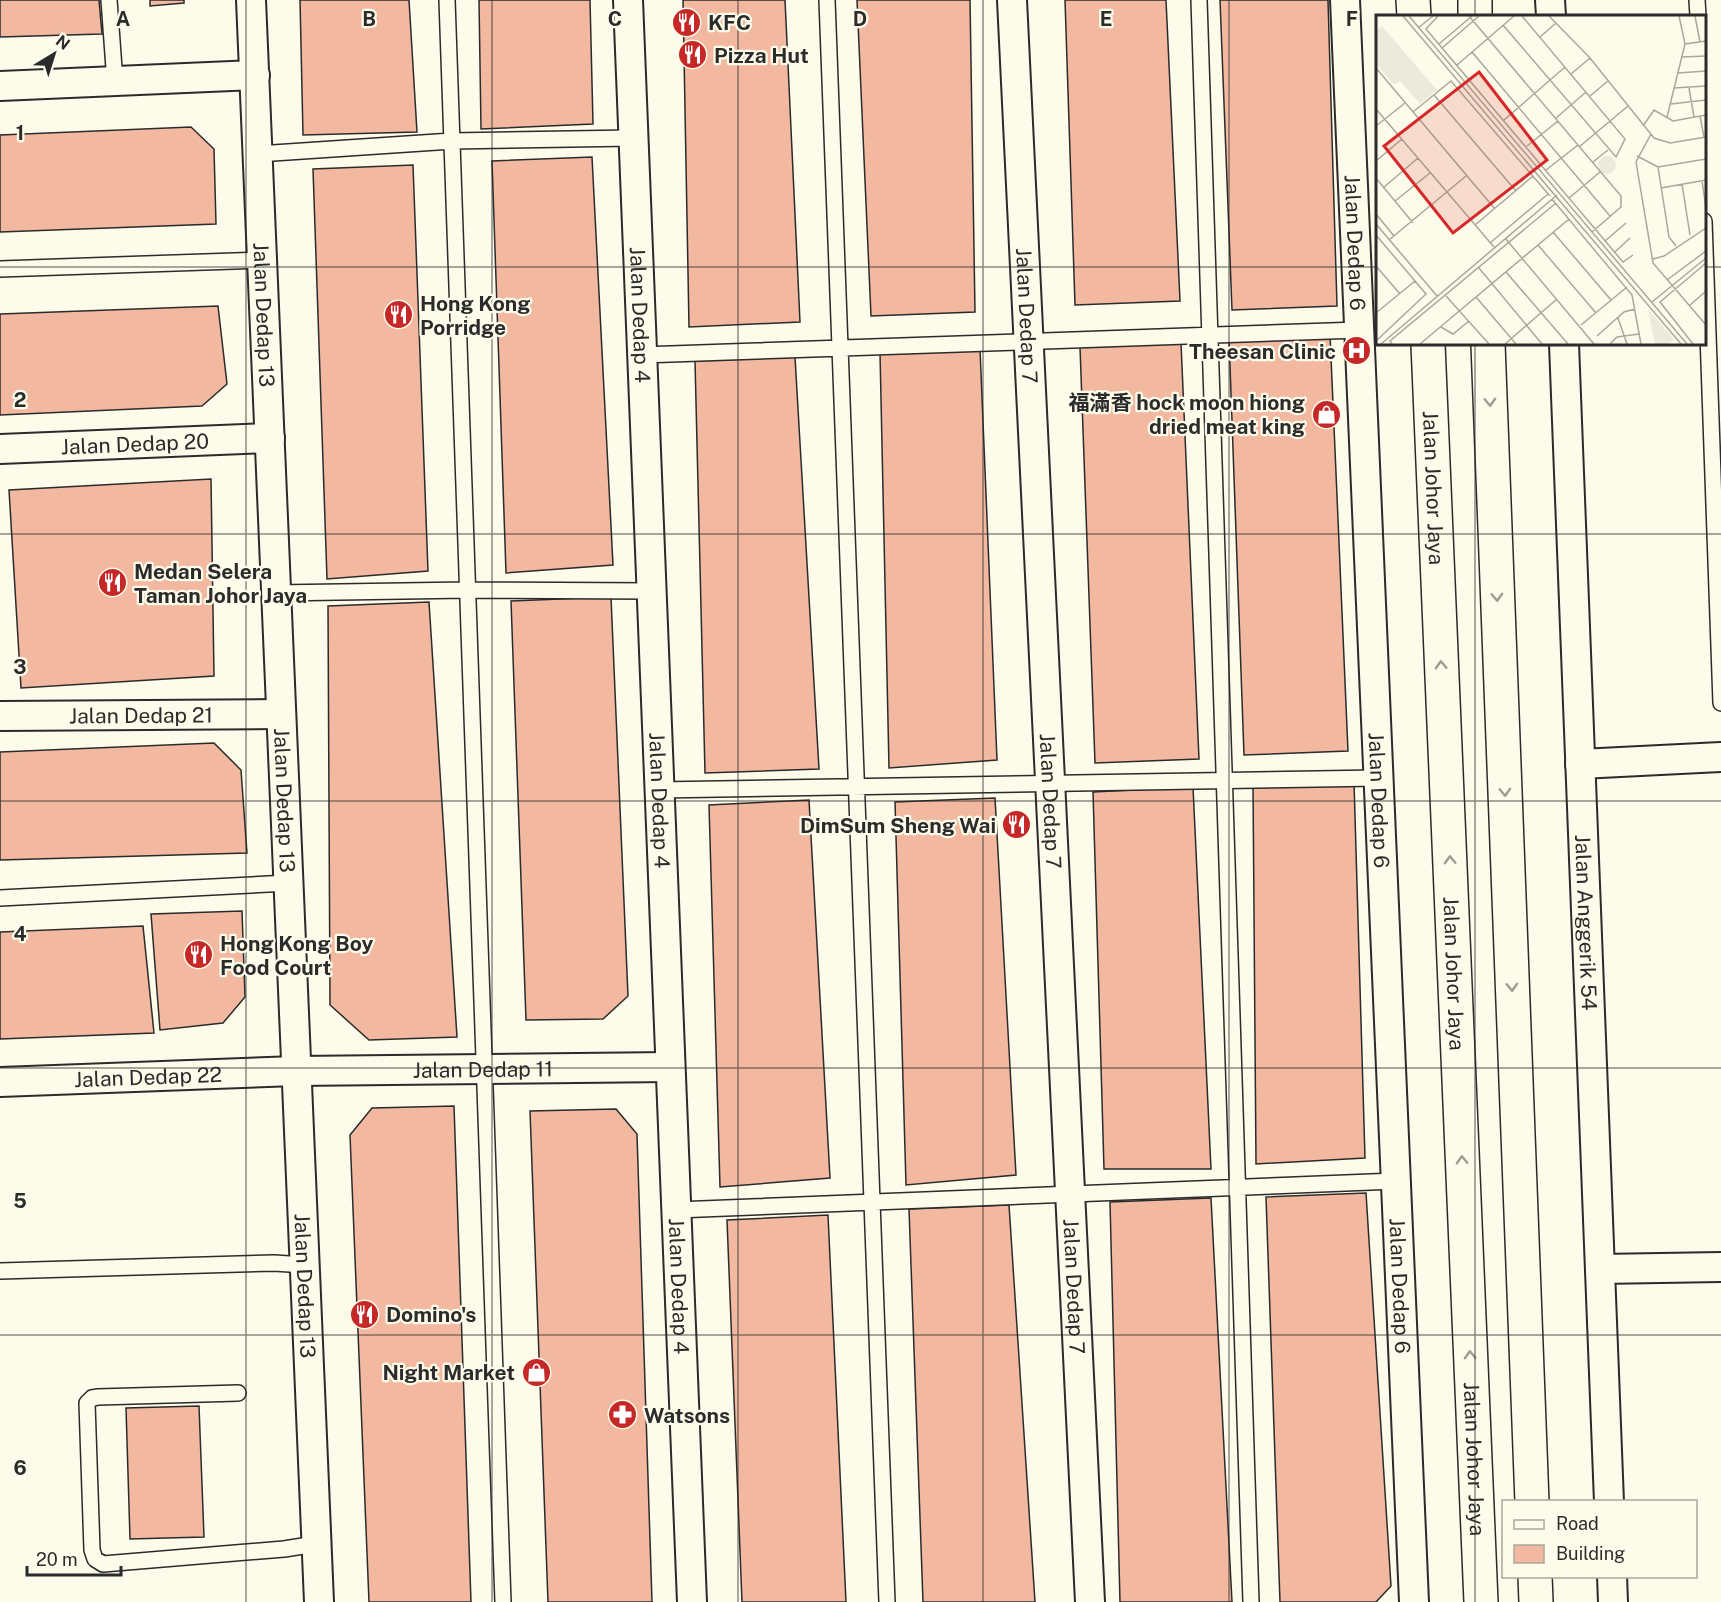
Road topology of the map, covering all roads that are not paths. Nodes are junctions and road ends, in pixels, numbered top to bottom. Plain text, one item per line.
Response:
1 (109, 0) edge
2 (252, 0) edge
3 (447, 0) edge
4 (628, 0) edge
5 (827, 0) edge
6 (1012, 0) edge
7 (1199, 0) edge
8 (1345, 0) edge
9 (1413, 0) edge
10 (1550, 0) edge
11 (1697, 0) edge
12 (1414, 15) edge
13 (1551, 15) edge
14 (1698, 15) edge
15 (255, 75) junction
16 (115, 82) junction
17 (0, 86) edge
18 (633, 138) junction
19 (452, 141) junction
20 (258, 154) junction
21 (1706, 237) edge
22 (262, 260) junction
23 (0, 269) edge
24 (1711, 278) edge
25 (1359, 330) junction
26 (1210, 335) junction
27 (1028, 342) junction
28 (1428, 345) edge
29 (1488, 345) edge
30 (1564, 345) edge
31 (840, 348) junction
32 (642, 355) junction
33 (270, 438) junction
34 (0, 449) edge
35 (467, 590) junction
36 (652, 591) junction
37 (276, 593) junction
38 (1721, 704) edge
39 (281, 714) junction
40 (0, 716) edge
41 (1721, 757) edge
42 (1580, 764) junction
43 (1378, 778) junction
44 (1224, 780) junction
45 (1050, 783) junction
46 (856, 786) junction
47 (659, 790) junction
48 (288, 883) junction
49 (0, 898) edge
50 (670, 1067) junction
51 (484, 1070) junction
52 (296, 1071) junction
53 (0, 1082) edge
54 (1396, 1181) junction
55 (1238, 1187) junction
56 (1070, 1194) junction
57 (872, 1202) junction
58 (676, 1210) junction
59 (305, 1265) junction
60 (1721, 1267) edge
61 (1600, 1269) junction
62 (0, 1271) edge
63 (238, 1393) dead end
64 (1532, 1500) edge
65 (1609, 1500) edge
66 (316, 1544) junction
67 (1535, 1578) edge
68 (1612, 1578) edge
69 (319, 1602) edge
70 (503, 1602) edge
71 (692, 1602) edge
72 (887, 1602) edge
73 (1090, 1602) edge
74 (1251, 1602) edge
75 (1414, 1602) edge
76 (1481, 1602) edge
77 (1536, 1602) edge
78 (1613, 1602) edge

1 - 16 lane
2 - 15 street, Jalan Dedap 13
3 - 19 lane
4 - 18 street, Jalan Dedap 4
5 - 31 lane
6 - 27 street, Jalan Dedap 7
7 - 26 lane
8 - 25 street, Jalan Dedap 6
9 - 12 main road
10 - 13 street
11 - 14 lane
15 - 16 street
15 - 20 street, Jalan Dedap 13
16 - 17 street
18 - 19 lane
18 - 32 street, Jalan Dedap 4
19 - 20 lane
19 - 35 lane
20 - 22 street, Jalan Dedap 13
21 - 24 lane
22 - 23 lane
22 - 33 street, Jalan Dedap 13
24 - 38 lane
25 - 26 lane
25 - 43 street, Jalan Dedap 6
26 - 27 lane
26 - 44 lane
27 - 31 lane
27 - 45 street, Jalan Dedap 7
76 -> 28 main road, Jalan Johor Jaya
29 -> 64 main road
30 - 42 street, Jalan Anggerik 54
31 - 32 lane
31 - 46 lane
32 - 36 street, Jalan Dedap 4
33 - 34 street, Jalan Dedap 20
33 - 37 street, Jalan Dedap 13
35 - 36 lane
35 - 37 lane
35 - 51 lane
36 - 47 street, Jalan Dedap 4
37 - 39 street, Jalan Dedap 13
39 - 40 street, Jalan Dedap 21
39 - 48 street, Jalan Dedap 13
41 - 42 street
42 - 61 street, Jalan Anggerik 54
43 - 44 lane
43 - 54 street, Jalan Dedap 6
44 - 45 lane
44 - 55 lane
45 - 46 lane
45 - 56 street, Jalan Dedap 7
46 - 47 lane
46 - 57 lane
47 - 50 street, Jalan Dedap 4
48 - 49 lane
48 - 52 street, Jalan Dedap 13
50 - 51 street, Jalan Dedap 11
50 - 58 street, Jalan Dedap 4
51 - 52 street, Jalan Dedap 11
51 - 70 lane
52 - 53 street, Jalan Dedap 22
52 - 59 street, Jalan Dedap 13
54 - 55 lane
54 - 75 street, Jalan Dedap 6
55 - 56 lane
55 - 74 lane
56 - 57 lane
56 - 73 street, Jalan Dedap 7
57 - 58 lane
57 - 72 lane
58 - 71 street, Jalan Dedap 4
59 - 62 lane
59 - 66 street, Jalan Dedap 13
60 - 61 street
61 - 65 street, Jalan Anggerik 54
63 - 66 lane
66 - 69 street, Jalan Dedap 13
67 - 77 main road
68 - 78 street

